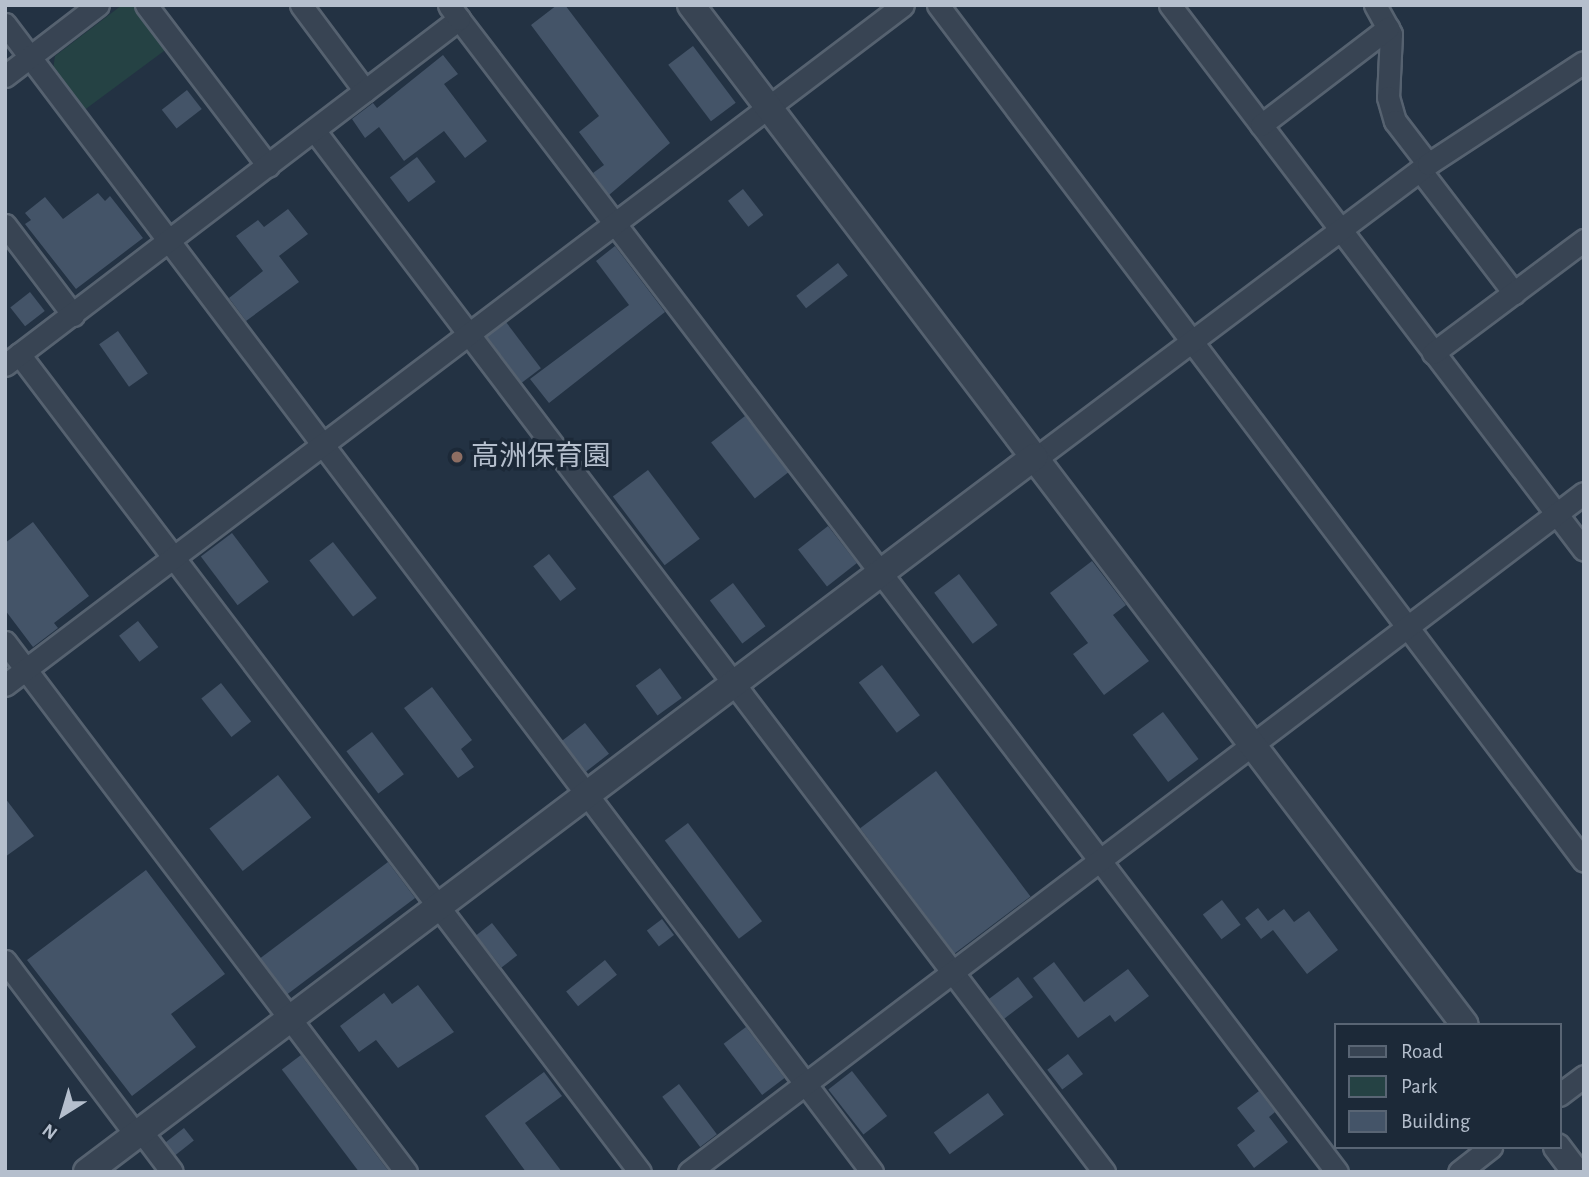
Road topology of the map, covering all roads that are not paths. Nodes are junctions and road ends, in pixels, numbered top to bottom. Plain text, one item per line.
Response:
1 (98, 5) edge
2 (146, 5) edge
3 (301, 5) edge
4 (691, 5) edge
5 (903, 5) edge
6 (938, 5) edge
7 (1170, 5) edge
8 (1375, 5) edge
9 (454, 12) edge
10 (5, 24) edge
11 (1388, 28) junction
12 (30, 57) junction
13 (1582, 69) edge
14 (5, 76) edge
15 (365, 91) junction
16 (769, 107) junction
17 (1261, 125) junction
18 (314, 130) junction
19 (268, 166) junction
20 (1424, 167) junction
21 (616, 223) junction
22 (5, 225) edge
23 (1340, 230) junction
24 (1584, 240) edge
25 (168, 243) junction
26 (1514, 293) junction
27 (73, 315) junction
28 (469, 334) junction
29 (1194, 341) junction
30 (12, 353) edge
31 (1433, 353) junction
32 (321, 446) junction
33 (1035, 458) junction
34 (1584, 493) edge
35 (1556, 514) junction
36 (1584, 550) edge
37 (174, 557) junction
38 (881, 572) junction
39 (1407, 628) junction
40 (5, 642) edge
41 (26, 669) junction
42 (734, 683) junction
43 (5, 685) edge
44 (1251, 744) junction
45 (586, 795) junction
46 (1100, 860) junction
47 (1584, 860) edge
48 (438, 906) junction
49 (5, 961) edge
50 (952, 972) junction
51 (290, 1018) junction
52 (1463, 1023) edge
53 (1584, 1076) edge
54 (806, 1084) junction
55 (1561, 1093) edge
56 (139, 1133) junction
57 (1488, 1149) edge
58 (1559, 1149) edge
59 (87, 1172) edge
60 (172, 1172) edge
61 (406, 1172) edge
62 (640, 1172) edge
63 (689, 1172) edge
64 (872, 1172) edge
65 (1104, 1172) edge
66 (1337, 1172) edge
67 (1459, 1172) edge
68 (1576, 1172) edge

1 - 12 street
2 - 19 street
3 - 15 street
4 - 16 street
5 - 16 street
6 - 29 street
7 - 17 street
8 - 11 street
9 - 15 street
9 - 21 street
10 - 12 street
11 - 17 street
11 - 20 street
12 - 14 street
12 - 25 street
13 - 20 street
15 - 18 street
16 - 21 street
16 - 33 street
17 - 23 street
18 - 19 street
18 - 28 street
19 - 25 street
20 - 23 street
20 - 26 street
21 - 28 street
21 - 38 street
22 - 27 street
23 - 29 street
23 - 31 street
24 - 26 street
25 - 27 street
25 - 32 street
26 - 31 street
27 - 30 street
28 - 32 street
28 - 42 street
29 - 33 street
29 - 39 street
30 - 37 street
31 - 35 street
32 - 37 street
32 - 45 street
33 - 38 street
33 - 44 street
34 - 35 street
35 - 36 street
35 - 39 street
37 - 41 street
37 - 48 street
38 - 42 street
38 - 46 street
39 - 44 street
39 - 47 street
40 - 41 street
41 - 43 street
41 - 51 street
42 - 45 street
42 - 50 street
44 - 46 street
44 - 52 street
45 - 48 street
45 - 54 street
46 - 50 street
46 - 66 street
48 - 51 street
48 - 62 street
49 - 56 street
50 - 54 street
50 - 65 street
51 - 56 street
51 - 61 street
53 - 55 street
54 - 63 street
54 - 64 street
56 - 59 street
56 - 60 street
57 - 67 street
58 - 68 street

